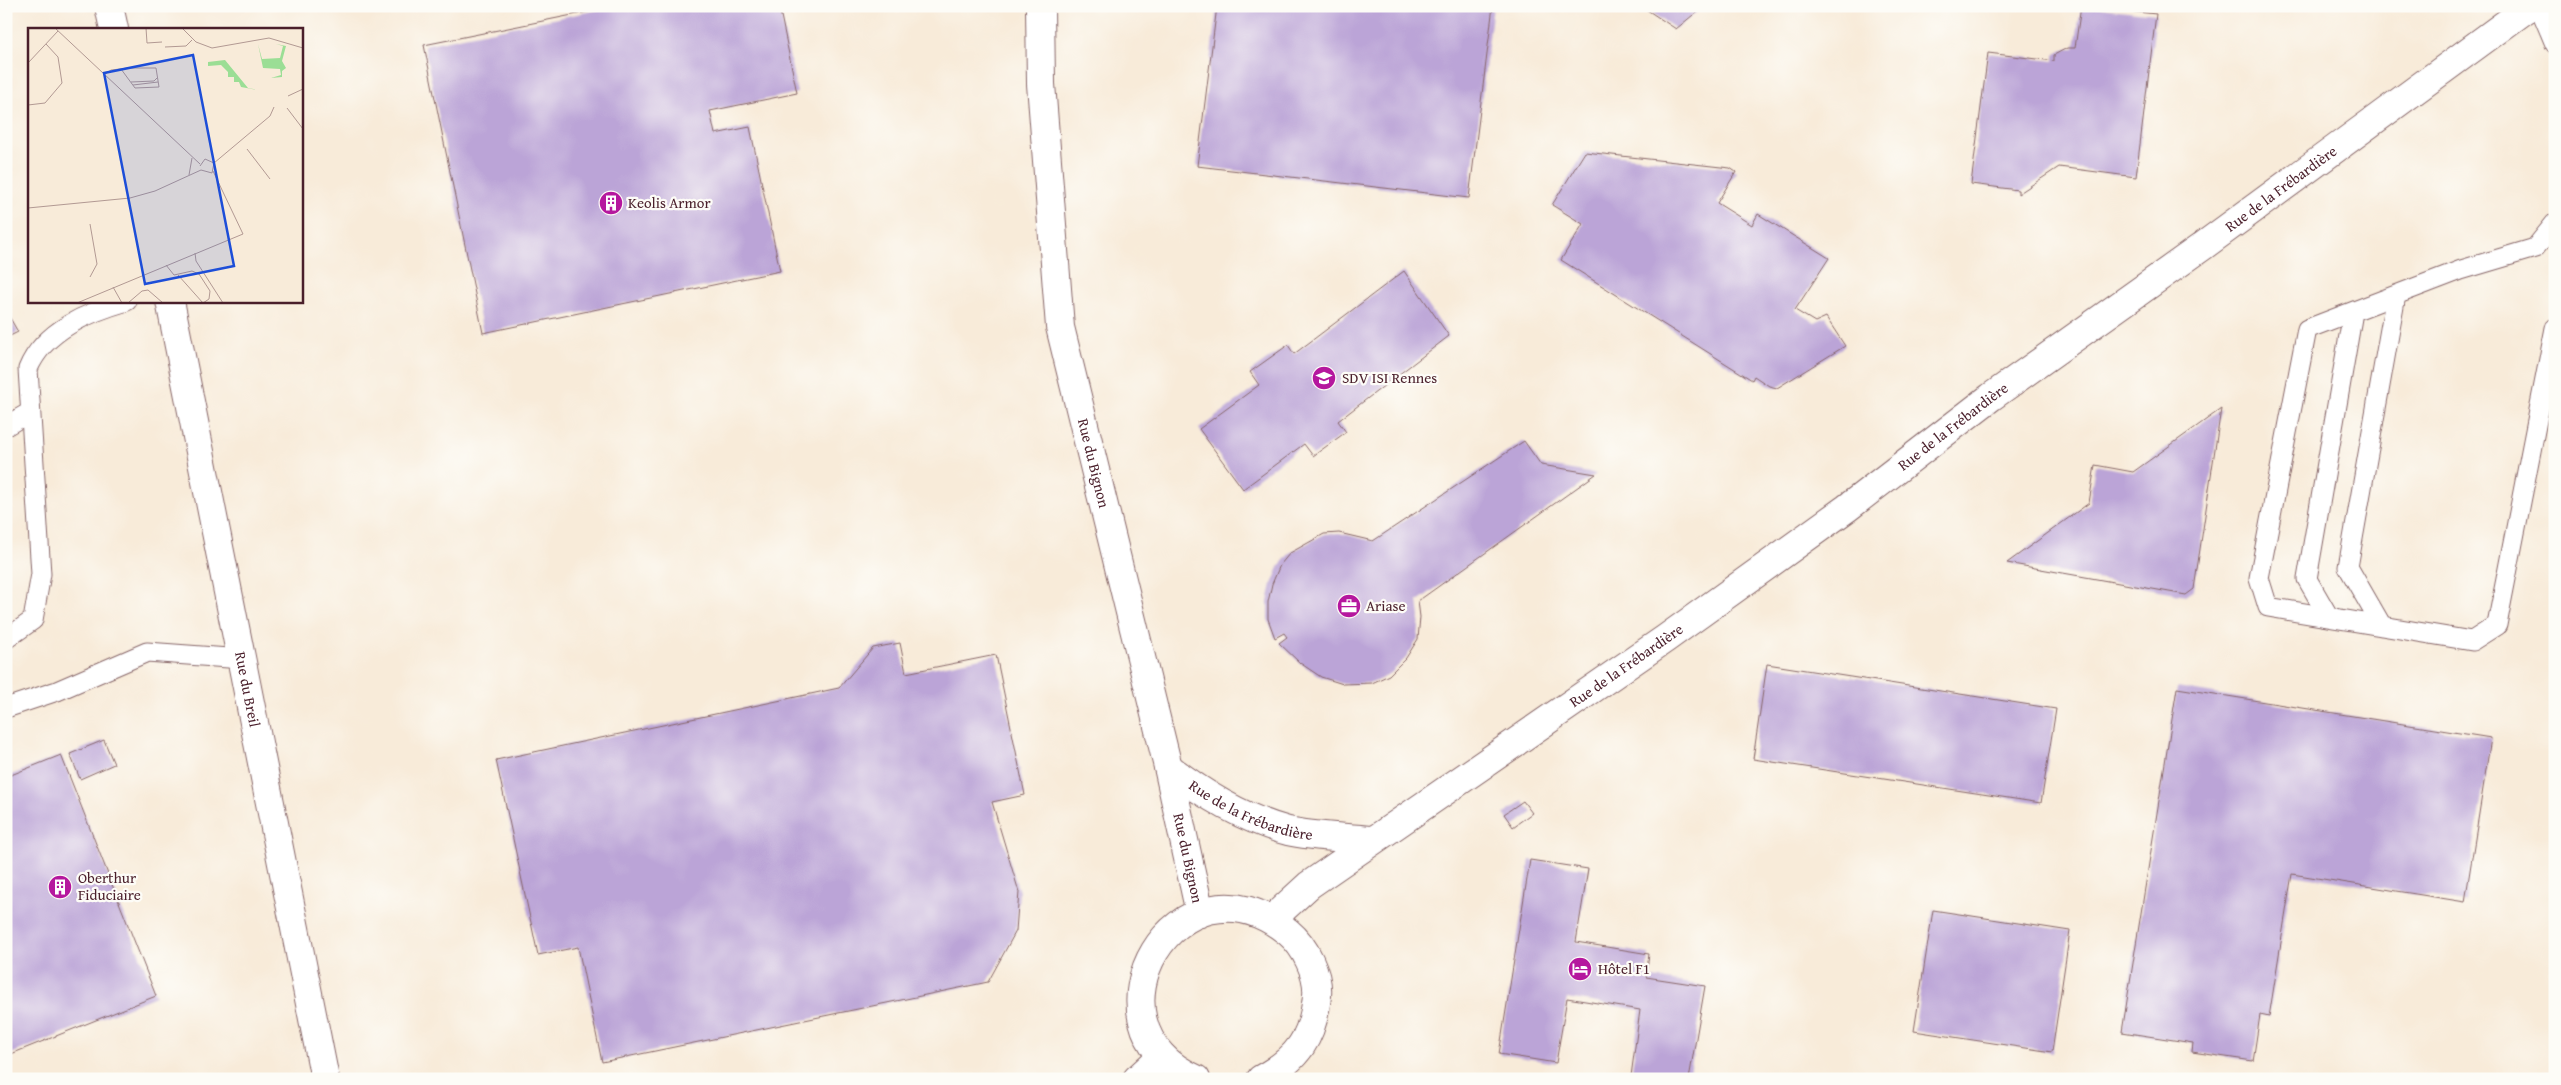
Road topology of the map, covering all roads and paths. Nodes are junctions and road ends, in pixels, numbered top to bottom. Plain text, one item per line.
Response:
1 (109, 6) edge
2 (1040, 6) edge
3 (2530, 6) edge
4 (2538, 6) edge
5 (114, 28) edge
6 (2555, 44) edge
7 (2555, 223) edge
8 (2396, 295) junction
9 (123, 302) edge
10 (170, 302) edge
11 (2353, 312) junction
12 (2555, 328) edge
13 (30, 412) junction
14 (6, 426) edge
15 (2328, 617) junction
16 (2382, 626) junction
17 (6, 640) edge
18 (242, 659) junction
19 (6, 708) edge
20 (1168, 767) junction
21 (1372, 840) junction
22 (1200, 913) junction
23 (1272, 920) junction
24 (1162, 1056) junction
25 (325, 1079) edge
26 (1138, 1079) edge
27 (1196, 1079) edge
28 (1262, 1079) edge

1 - 5 street
2 - 20 street, Rue du Bignon
3 - 21 street, Rue de la Frébardière
4 - 6 lane
7 - 8 lane
8 - 11 lane
8 - 16 lane
9 - 13 lane
10 - 18 street, Rue du Breil
11 - 15 lane
11 - 15 lane
12 - 16 lane
13 - 14 lane
13 - 17 lane
15 - 16 lane
18 - 19 lane
18 - 25 street, Rue du Breil
20 - 21 street, Rue de la Frébardière
20 - 22 street, Rue du Bignon
21 - 23 street, Rue de la Frébardière
22 - 23 street
22 - 24 street
23 - 28 street
24 - 26 street
24 - 27 street

